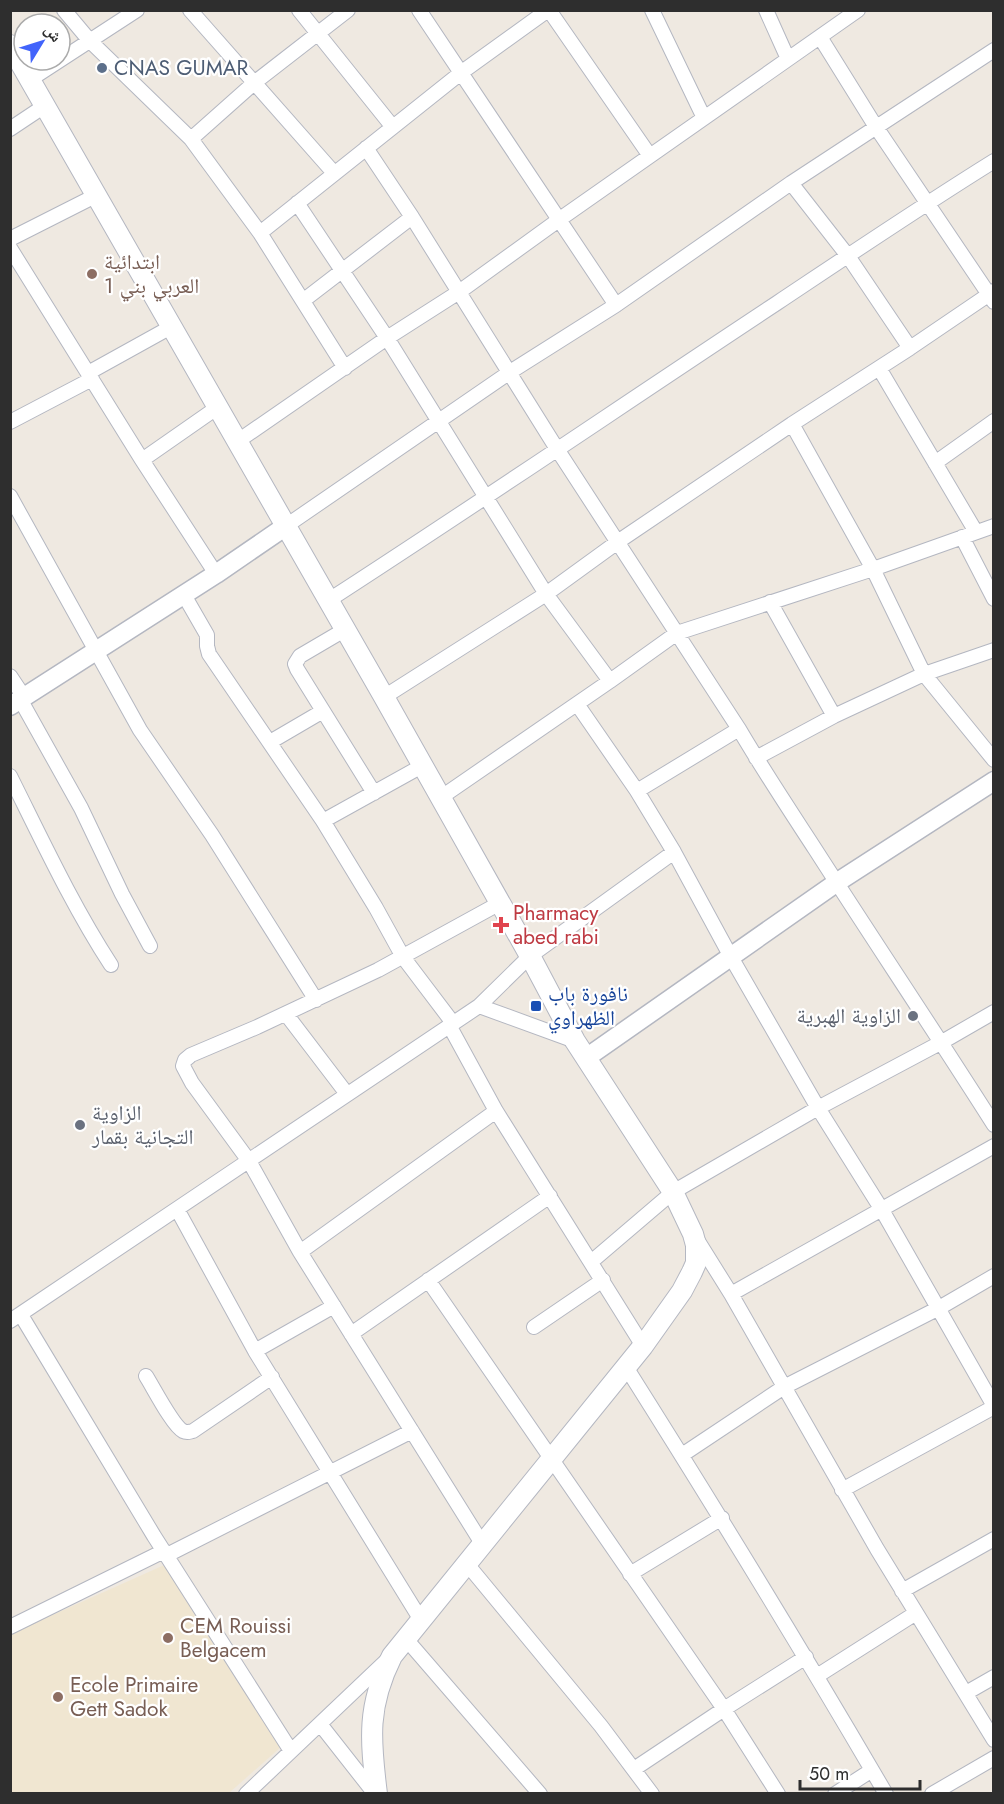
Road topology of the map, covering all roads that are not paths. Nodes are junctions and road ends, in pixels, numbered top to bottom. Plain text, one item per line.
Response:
1 (64, 10) edge
2 (137, 10) edge
3 (190, 10) edge
4 (299, 10) edge
5 (348, 10) edge
6 (419, 10) edge
7 (549, 10) edge
8 (652, 10) edge
9 (766, 10) edge
10 (858, 10) edge
11 (317, 34) junction
12 (820, 37) junction
13 (90, 40) junction
14 (10, 45) edge
15 (993, 50) edge
16 (788, 59) junction
17 (462, 72) junction
18 (31, 79) junction
19 (254, 83) junction
20 (46, 105) junction
21 (704, 118) junction
22 (392, 126) junction
23 (876, 127) junction
24 (10, 129) edge
25 (191, 139) junction
26 (366, 148) junction
27 (650, 156) junction
28 (993, 161) edge
29 (334, 173) junction
30 (791, 183) junction
31 (97, 195) junction
32 (928, 202) junction
33 (297, 203) junction
34 (412, 217) junction
35 (560, 219) junction
36 (260, 233) junction
37 (10, 239) edge
38 (10, 248) edge
39 (848, 256) junction
40 (342, 271) junction
41 (459, 292) junction
42 (992, 296) edge
43 (304, 300) junction
44 (616, 305) junction
45 (171, 327) junction
46 (387, 338) junction
47 (910, 348) junction
48 (345, 368) junction
49 (879, 368) junction
50 (510, 372) junction
51 (90, 376) junction
52 (218, 407) junction
53 (439, 420) junction
54 (993, 421) edge
55 (10, 422) edge
56 (792, 424) junction
57 (238, 441) junction
58 (558, 449) junction
59 (142, 460) junction
60 (935, 463) junction
61 (10, 496) edge
62 (487, 498) junction
63 (286, 526) junction
64 (993, 526) edge
65 (969, 535) junction
66 (619, 542) junction
67 (873, 568) junction
68 (216, 574) junction
69 (546, 594) junction
70 (184, 595) junction
71 (993, 599) edge
72 (329, 600) junction
73 (770, 602) junction
74 (346, 629) junction
75 (677, 633) junction
76 (97, 650) junction
77 (993, 650) edge
78 (924, 674) junction
79 (10, 676) edge
80 (610, 681) junction
81 (384, 697) junction
82 (18, 701) edge
83 (578, 704) junction
84 (323, 711) junction
85 (834, 716) junction
86 (739, 729) junction
87 (270, 742) junction
88 (756, 758) junction
89 (993, 760) edge
90 (422, 766) junction
91 (10, 776) edge
92 (993, 781) edge
93 (637, 791) junction
94 (374, 793) junction
95 (440, 798) junction
96 (324, 821) junction
97 (674, 852) junction
98 (836, 882) junction
99 (500, 903) junction
100 (150, 945) dead end
101 (530, 956) junction
102 (403, 957) junction
103 (731, 957) junction
104 (111, 965) dead end
105 (316, 1000) junction
106 (478, 1006) junction
107 (993, 1012) edge
108 (286, 1014) junction
109 (451, 1024) junction
110 (575, 1041) junction
111 (942, 1042) junction
112 (586, 1058) junction
113 (347, 1094) junction
114 (818, 1108) junction
115 (496, 1111) junction
116 (993, 1125) edge
117 (993, 1146) edge
118 (249, 1161) junction
119 (673, 1192) junction
120 (550, 1196) junction
121 (177, 1209) junction
122 (882, 1210) junction
123 (693, 1234) junction
124 (300, 1252) junction
125 (591, 1262) junction
126 (993, 1276) edge
127 (428, 1280) junction
128 (603, 1280) junction
129 (732, 1294) junction
130 (334, 1306) junction
131 (939, 1308) junction
132 (16, 1318) edge
133 (534, 1328) dead end
134 (351, 1334) junction
135 (643, 1346) junction
136 (255, 1351) junction
137 (626, 1367) junction
138 (146, 1376) dead end
139 (272, 1377) junction
140 (784, 1388) junction
141 (993, 1407) edge
142 (412, 1431) junction
143 (682, 1455) junction
144 (552, 1460) junction
145 (331, 1472) junction
146 (842, 1490) junction
147 (722, 1518) junction
148 (993, 1539) edge
149 (483, 1545) junction
150 (166, 1553) junction
151 (467, 1564) junction
152 (630, 1574) junction
153 (902, 1591) junction
154 (916, 1613) junction
155 (422, 1620) junction
156 (10, 1627) edge
157 (406, 1639) junction
158 (392, 1656) junction
159 (806, 1657) junction
160 (817, 1676) junction
161 (993, 1677) edge
162 (966, 1694) junction
163 (724, 1709) junction
164 (320, 1724) junction
165 (993, 1740) edge
166 (291, 1751) junction
167 (993, 1758) edge
168 (634, 1769) junction
169 (872, 1770) junction
170 (531, 1790) edge
171 (246, 1794) edge
172 (376, 1794) edge
173 (652, 1794) edge
174 (778, 1794) edge
175 (835, 1794) edge
176 (886, 1794) edge
177 (932, 1794) edge

1 - 13 street
2 - 13 street
3 - 19 street
4 - 11 street
5 - 11 street
6 - 17 street
7 - 17 street
7 - 27 street
8 - 21 street
9 - 16 street
10 - 12 street
11 - 19 street
11 - 22 street
12 - 16 street
12 - 23 street
13 - 18 street
13 - 25 street
14 - 18 main road
15 - 23 street
16 - 21 street
17 - 22 street
17 - 35 street
18 - 20 main road
19 - 25 street
19 - 29 street
20 - 24 street
20 - 31 main road
21 - 27 street
22 - 26 street
23 - 30 street
23 - 32 street
25 - 36 street
26 - 29 street
26 - 34 street
27 - 35 street
28 - 32 street
29 - 33 street
30 - 39 street
30 - 44 street
31 - 37 street
31 - 45 main road
32 - 39 street
32 - 42 street
33 - 36 street
33 - 40 street
34 - 40 street
34 - 41 street
35 - 41 street
35 - 44 street
36 - 43 street
38 - 51 street
39 - 47 street
39 - 58 street
40 - 43 street
40 - 46 street
41 - 46 street
41 - 50 street
42 - 47 street
43 - 48 street
44 - 50 street
45 - 51 street
45 - 52 main road
46 - 48 street
46 - 53 street
47 - 49 street
48 - 57 street
49 - 56 street
49 - 60 street
50 - 53 street
50 - 58 street
51 - 55 street
51 - 59 street
52 - 57 main road
52 - 59 street
53 - 62 street
53 - 63 street
54 - 60 street
56 - 66 street
56 - 67 street
57 - 63 main road
58 - 62 street
58 - 66 street
59 - 68 street
60 - 65 street
61 - 76 street
62 - 69 street
62 - 72 street
63 - 68 street
63 - 72 main road
64 - 65 street
65 - 67 street
65 - 71 street
66 - 69 street
66 - 75 street
67 - 73 street
67 - 78 street
68 - 70 street
69 - 80 street
69 - 81 street
70 - 76 street
70 - 87 street
72 - 74 main road
73 - 75 street
73 - 85 street
74 - 81 main road
74 - 84 street
75 - 80 street
75 - 86 street
76 - 82 street
76 - 105 street
77 - 78 street
78 - 85 street
78 - 89 street
79 - 82 street
80 - 83 street
81 - 90 main road
82 - 100 street
83 - 93 street
83 - 95 street
84 - 87 street
84 - 94 street
85 - 88 street
86 - 88 street
86 - 93 street
87 - 96 street
88 - 98 street
90 - 94 street
90 - 95 main road
91 - 104 street
92 - 98 street
93 - 97 street
94 - 96 street
95 - 99 main road
96 - 102 street
97 - 101 street
97 - 103 street
98 - 103 street
98 - 111 street
99 - 101 main road
99 - 102 street
101 - 106 street
101 - 110 main road
102 - 105 street
102 - 109 street
103 - 112 street
103 - 114 street
105 - 108 street
106 - 109 street
106 - 110 street
107 - 111 street
108 - 113 street
108 - 118 street
109 - 113 street
109 - 115 street
110 - 112 main road
111 - 114 street
111 - 116 street
112 - 119 main road
113 - 118 street
114 - 119 street
114 - 122 street
115 - 120 street
115 - 124 street
117 - 122 street
118 - 121 street
118 - 124 street
119 - 123 main road
119 - 125 street
120 - 125 street
120 - 127 street
121 - 132 street
121 - 136 street
122 - 129 street
122 - 131 street
123 - 129 street
123 - 135 main road
124 - 130 street
125 - 128 street
126 - 131 street
127 - 134 street
127 - 144 street
128 - 133 street
128 - 135 street
129 - 140 street
130 - 134 street
130 - 136 street
131 - 140 street
131 - 141 street
132 - 150 street
134 - 142 street
135 - 137 main road
136 - 139 street
137 - 143 street
137 - 144 main road
138 - 139 street
139 - 145 street
140 - 143 street
140 - 146 street
141 - 146 street
142 - 145 street
142 - 149 street
143 - 147 street
144 - 149 main road
144 - 152 street
145 - 150 street
145 - 155 street
146 - 153 street
147 - 152 street
147 - 159 street
148 - 153 street
149 - 151 main road
150 - 156 street
150 - 166 street
151 - 155 main road
151 - 168 street
152 - 163 street
153 - 154 street
154 - 160 street
154 - 162 street
155 - 157 main road
157 - 158 main road
157 - 170 street
158 - 164 street
158 - 172 main road
159 - 160 street
159 - 163 street
160 - 169 street
161 - 162 street
162 - 165 street
163 - 168 street
163 - 174 street
164 - 166 street
164 - 172 street
166 - 171 street
167 - 177 street
168 - 173 street
169 - 175 street
169 - 176 street

